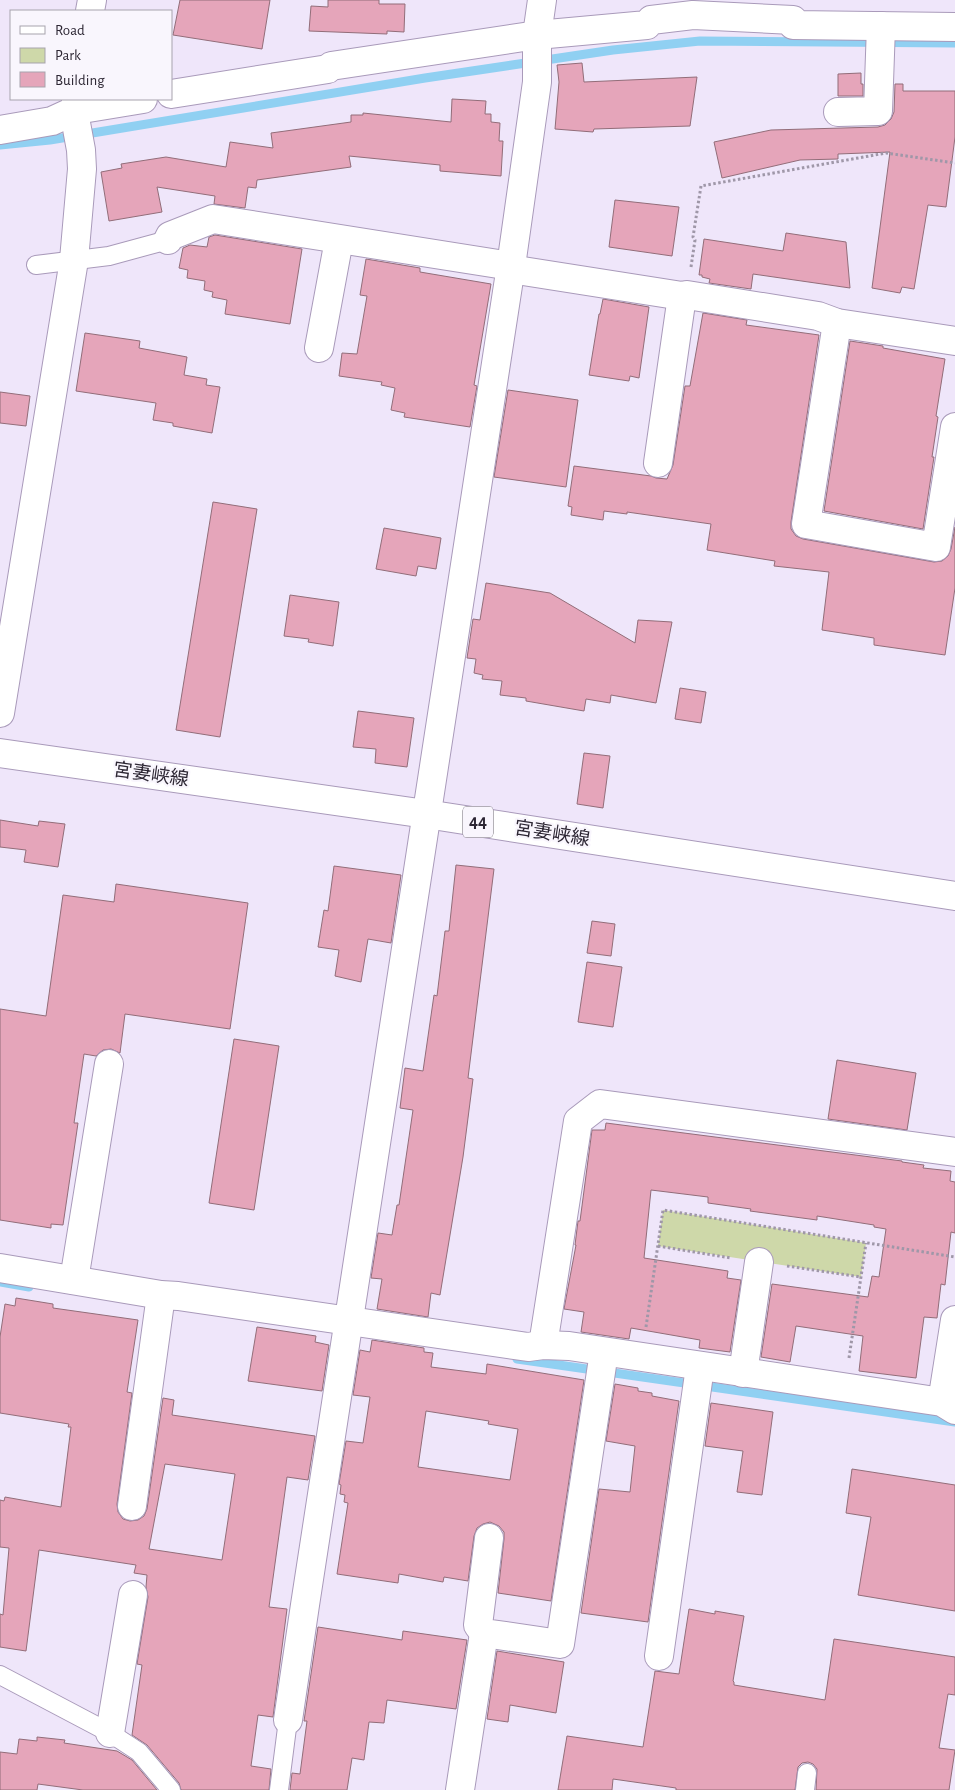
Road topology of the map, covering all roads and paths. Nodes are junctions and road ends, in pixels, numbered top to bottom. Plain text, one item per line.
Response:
1 (542, 0) edge
2 (735, 9) edge
3 (955, 27) edge
4 (881, 38) junction
5 (537, 52) junction
6 (172, 94) edge
7 (137, 100) edge
8 (76, 111) edge
9 (838, 112) dead end
10 (0, 130) edge
11 (955, 163) edge
12 (168, 240) joint
13 (339, 240) junction
14 (74, 260) junction
15 (36, 266) dead end
16 (510, 268) junction
17 (684, 295) junction
18 (837, 323) junction
19 (955, 341) edge
20 (319, 348) dead end
21 (955, 427) edge
22 (658, 463) dead end
23 (0, 713) edge
24 (0, 753) edge
25 (426, 814) junction
26 (955, 896) edge
27 (109, 1064) dead end
28 (955, 1152) edge
29 (866, 1243) dead end
30 (759, 1262) dead end
31 (0, 1268) edge
32 (74, 1280) junction
33 (161, 1295) junction
34 (955, 1320) edge
35 (347, 1330) junction
36 (543, 1345) junction
37 (602, 1365) junction
38 (743, 1373) junction
39 (699, 1379) junction
40 (844, 1388) junction
41 (948, 1406) edge
42 (132, 1506) dead end
43 (489, 1538) dead end
44 (133, 1595) dead end
45 (484, 1633) junction
46 (659, 1656) dead end
47 (0, 1675) edge
48 (288, 1720) joint
49 (110, 1733) junction
50 (171, 1790) edge
51 (279, 1790) edge
52 (460, 1790) edge

1 - 5 street
2 - 4 street
2 - 5 street
3 - 4 street
4 - 9 street
5 - 6 street
5 - 16 street
7 - 8 street
8 - 10 street
8 - 14 street
11 - 17 path
12 - 13 street
12 - 14 lane
13 - 16 street
13 - 20 street
14 - 15 lane
14 - 23 street
16 - 17 street
16 - 25 street
17 - 18 street
17 - 22 street
18 - 19 street
18 - 21 street
24 - 25 street, 宮妻峡線 / 44
25 - 26 street, 宮妻峡線 / 44
25 - 35 street
27 - 32 street
28 - 36 street
29 - 40 path
30 - 38 street
31 - 32 street
32 - 33 street
33 - 35 street
33 - 42 street
34 - 41 street
35 - 36 street
35 - 48 street
36 - 37 street
37 - 39 street
37 - 45 street
38 - 39 street
38 - 40 street
39 - 46 street
40 - 41 street
43 - 45 street
44 - 49 street
45 - 52 street
47 - 49 lane
48 - 51 lane
49 - 50 lane

